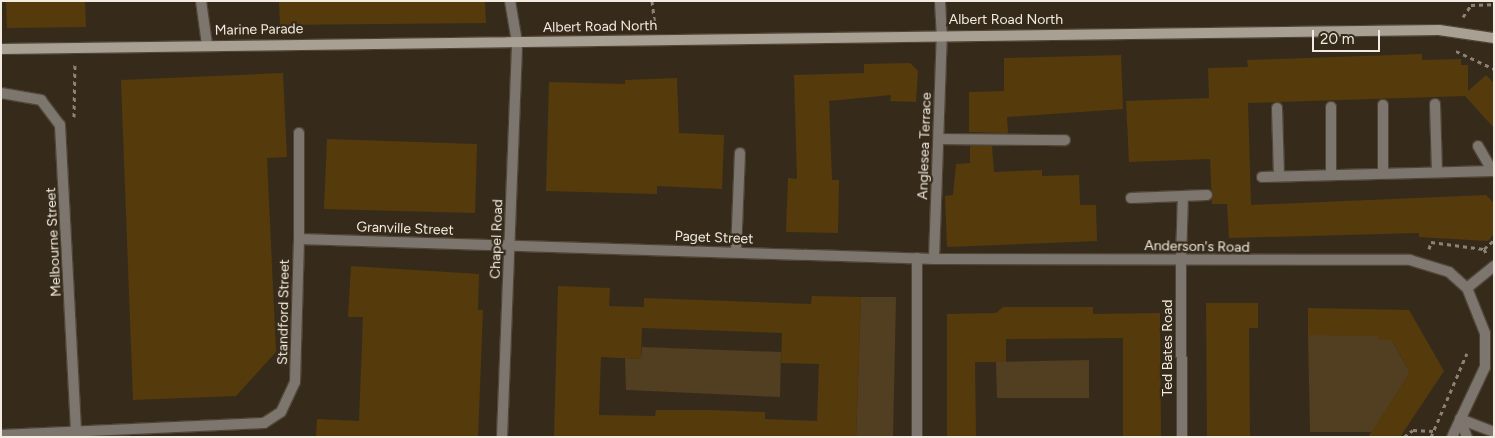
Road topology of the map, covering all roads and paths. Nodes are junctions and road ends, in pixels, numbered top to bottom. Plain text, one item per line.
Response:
1 (201, 1) edge
2 (510, 1) edge
3 (652, 1) edge
4 (940, 1) edge
5 (1494, 4) edge
6 (1455, 30) junction
7 (942, 34) junction
8 (1494, 38) edge
9 (657, 39) junction
10 (517, 42) junction
11 (207, 44) junction
12 (74, 47) junction
13 (1, 49) edge
14 (1, 92) edge
15 (1435, 104) dead end
16 (1383, 105) dead end
17 (1330, 107) dead end
18 (1277, 108) dead end
19 (60, 125) junction
20 (299, 133) dead end
21 (939, 139) junction
22 (1066, 140) dead end
23 (1478, 146) dead end
24 (740, 153) dead end
25 (1493, 171) edge
26 (1437, 172) junction
27 (1383, 173) junction
28 (1331, 175) junction
29 (1278, 176) junction
30 (1262, 177) dead end
31 (1207, 195) dead end
32 (1183, 196) junction
33 (1131, 198) dead end
34 (299, 240) junction
35 (1494, 240) edge
36 (1431, 242) dead end
37 (510, 246) junction
38 (1484, 249) junction
39 (736, 252) junction
40 (917, 258) junction
41 (934, 259) junction
42 (1181, 259) junction
43 (1494, 266) edge
44 (1467, 288) junction
45 (1468, 350) dead end
46 (1460, 419) junction
47 (76, 430) junction
48 (1434, 431) junction
49 (1494, 432) edge
50 (1, 434) edge
51 (502, 437) edge
52 (917, 437) edge
53 (1182, 437) edge
54 (1404, 437) edge
55 (1431, 437) edge
56 (1452, 437) edge
57 (1467, 437) edge

1 - 11 street
2 - 10 street, Chapel Road
3 - 9 path
4 - 7 street, Anglesea Terrace
5 - 6 path
6 - 7 main road, Albert Road North
6 - 8 main road, Albert Road North
7 - 9 main road, Albert Road North
7 - 21 street, Anglesea Terrace
9 - 10 main road, Albert Road North
10 - 11 main road, Marine Parade
10 - 37 street, Chapel Road
11 - 12 main road, Marine Parade
12 - 13 main road, Marine Parade
12 - 19 path
14 - 19 street
15 - 26 street
16 - 27 street
17 - 28 street
18 - 29 street
19 - 47 street, Melbourne Street
20 - 34 street, Standford Street
21 - 22 street
21 - 41 street, Anglesea Terrace
23 - 25 street
24 - 39 street
25 - 26 street
26 - 27 street
27 - 28 street
28 - 29 street
29 - 30 street
31 - 32 street
32 - 33 street
32 - 42 street, Ted Bates Road
34 - 37 street, Granville Street
34 - 47 street, Standford Street
35 - 38 path
36 - 38 path
37 - 39 street, Paget Street
37 - 51 street, Chapel Road
38 - 43 path
39 - 40 street, Paget Street
40 - 41 street, Anderson's Road
40 - 52 street
41 - 42 street, Anderson's Road
42 - 44 street, Anderson's Road
42 - 53 street, Ted Bates Road
43 - 44 street
44 - 46 street
45 - 48 path
46 - 49 street
46 - 56 street
46 - 57 street
47 - 50 street
48 - 54 path
48 - 55 path

